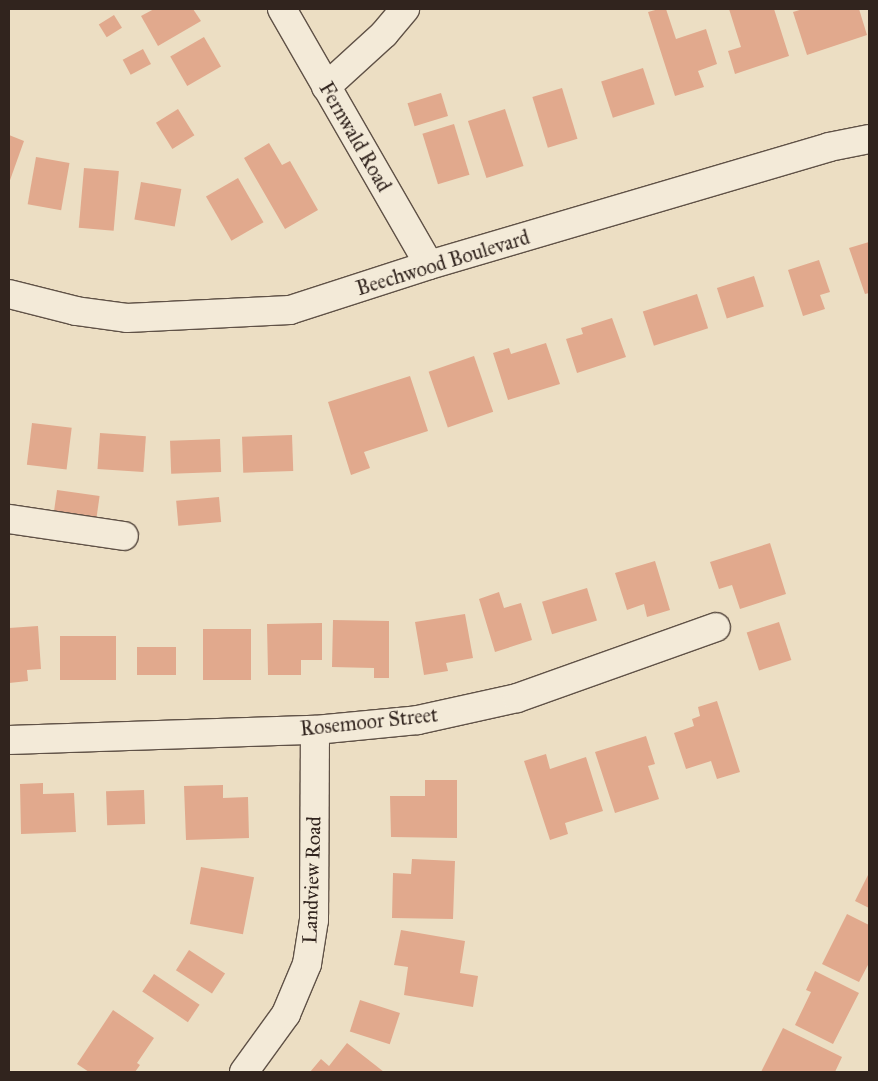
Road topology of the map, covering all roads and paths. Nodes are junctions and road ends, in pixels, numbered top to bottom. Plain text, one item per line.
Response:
1 (282, 9) edge
2 (405, 9) edge
3 (326, 87) junction
4 (869, 139) edge
5 (429, 265) junction
6 (9, 294) edge
7 (9, 519) edge
8 (124, 536) dead end
9 (716, 628) dead end
10 (315, 730) junction
11 (9, 740) edge
12 (244, 1072) edge

1 - 3 street, Fernwald Road
2 - 3 street
3 - 5 street, Fernwald Road
4 - 5 street, Beechwood Boulevard
5 - 6 street, Beechwood Boulevard
7 - 8 street
9 - 10 street, Rosemoor Street
10 - 11 street, Rosemoor Street
10 - 12 street, Landview Road

